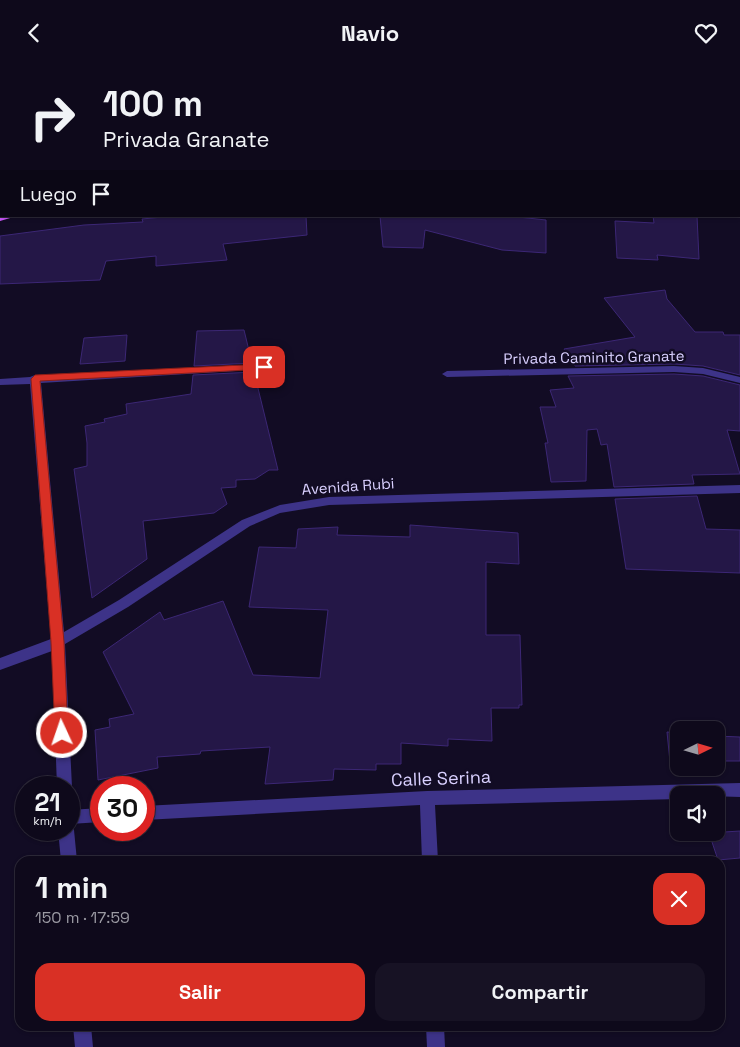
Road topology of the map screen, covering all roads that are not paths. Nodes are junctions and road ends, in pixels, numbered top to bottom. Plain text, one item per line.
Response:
1 (264, 367) dead end
2 (447, 374) dead end
3 (35, 379) junction
4 (740, 380) edge
5 (0, 382) edge
6 (740, 489) edge
7 (58, 642) junction
8 (0, 664) edge
9 (64, 776) edge
10 (740, 790) edge
11 (428, 798) junction
12 (155, 812) edge
13 (67, 841) edge
14 (69, 856) edge
15 (430, 856) edge
16 (82, 1031) edge
17 (435, 1031) edge
18 (84, 1047) edge
19 (436, 1047) edge

1 - 3 street
2 - 4 street, Privada Caminito Granate
3 - 5 street
3 - 7 street
6 - 7 street, Avenida Rubi
7 - 8 street, Avenida Rubi
7 - 9 street
10 - 11 street, Calle Serina
11 - 12 street, Calle Serina
11 - 15 street
13 - 14 street
16 - 18 street
17 - 19 street

